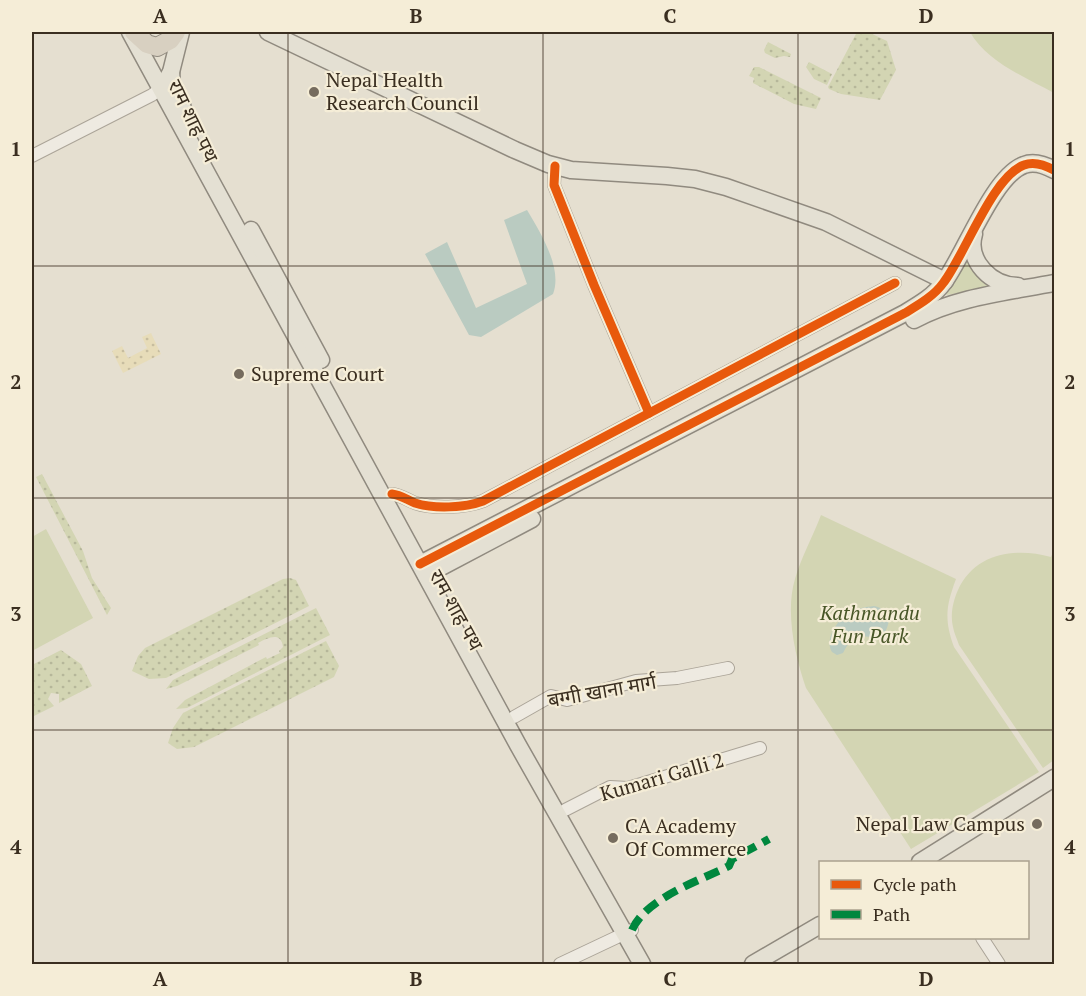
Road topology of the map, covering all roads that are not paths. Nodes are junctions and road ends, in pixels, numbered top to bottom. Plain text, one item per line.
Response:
1 (132, 32) edge
2 (176, 32) edge
3 (181, 32) edge
4 (268, 32) edge
5 (171, 72) junction
6 (157, 83) junction
7 (32, 156) edge
8 (552, 165) junction
9 (1054, 170) edge
10 (977, 226) junction
11 (945, 280) junction
12 (895, 283) dead end
13 (1054, 283) edge
14 (1034, 287) junction
15 (871, 336) junction
16 (646, 414) junction
17 (392, 494) junction
18 (427, 567) junction
19 (728, 668) dead end
20 (514, 717) junction
21 (760, 747) dead end
22 (1054, 778) edge
23 (565, 810) junction
24 (931, 860) edge
25 (818, 926) edge
26 (628, 933) junction
27 (983, 939) edge
28 (560, 964) edge
29 (642, 964) edge
30 (652, 964) edge
31 (753, 964) edge
32 (999, 964) edge

1 - 2 highway
1 - 6 main road
3 - 5 main road
4 - 8 main road
5 - 6 main road, राम शाह पथ
5 - 17 main road, राम शाह पथ
6 - 7 street
6 - 18 main road, राम शाह पथ
8 - 11 main road
8 - 16 street
9 - 10 main road
10 - 11 main road
10 - 14 main road
11 - 15 main road
12 - 16 street
13 - 14 main road
14 - 15 main road
15 - 18 main road
16 - 17 street
17 - 18 main road, राम शाह पथ
18 - 20 main road, राम शाह पथ
18 - 26 main road, राम शाह पथ
19 - 20 street, बग्गी खाना मार्ग
20 - 23 main road, राम शाह पथ
21 - 23 street, Kumari Galli 2
22 - 24 main road
23 - 26 main road, राम शाह पथ
25 - 31 main road
26 - 28 street
26 - 29 main road, राम शाह पथ
26 - 30 main road, राम शाह पथ
27 - 32 street

